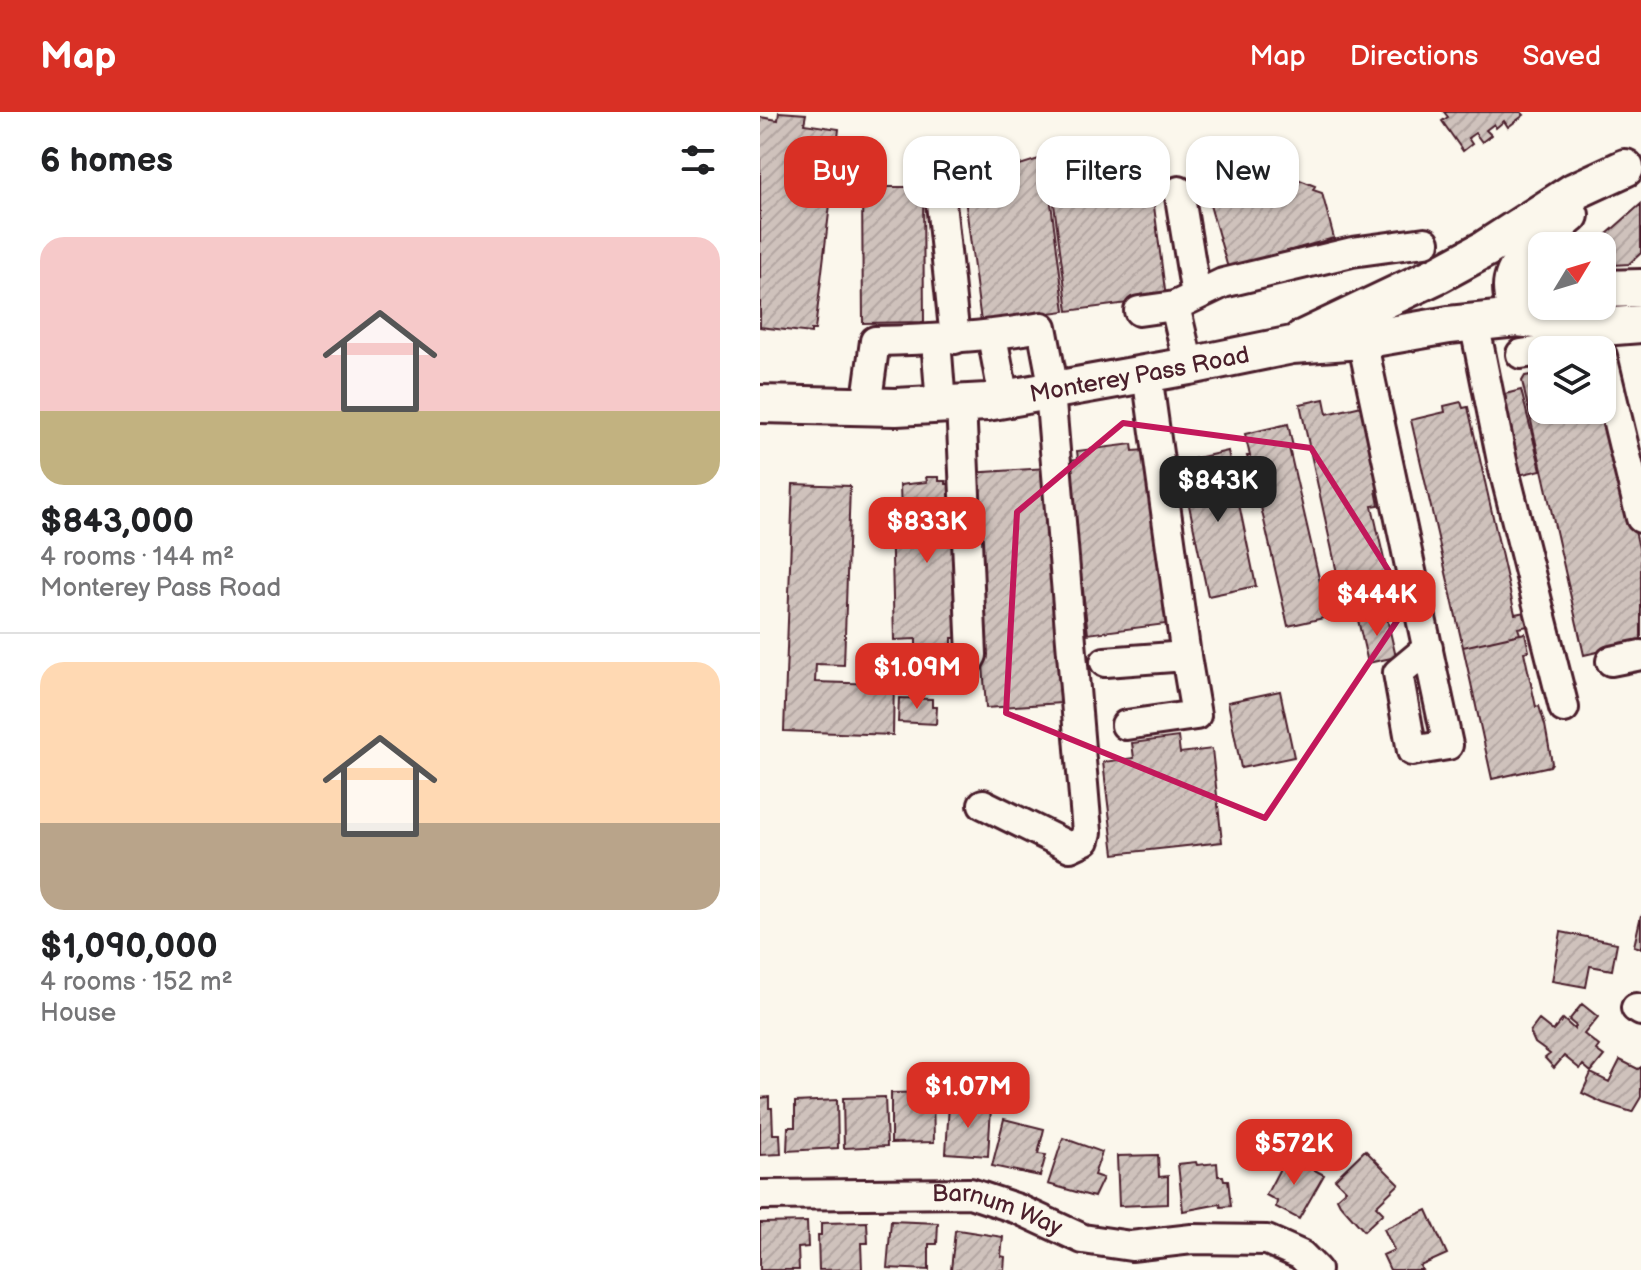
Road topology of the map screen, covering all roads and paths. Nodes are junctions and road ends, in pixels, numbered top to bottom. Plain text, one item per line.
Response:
1 (1633, 161) edge
2 (1179, 191) dead end
3 (941, 208) edge
4 (1550, 232) edge
5 (1578, 232) edge
6 (1425, 242) dead end
7 (1528, 256) edge
8 (1641, 288) edge
9 (1616, 289) edge
10 (1185, 300) junction
11 (1528, 309) edge
12 (1139, 311) dead end
13 (1528, 312) edge
14 (1547, 320) edge
15 (1474, 322) junction
16 (1641, 324) edge
17 (992, 336) junction
18 (1582, 336) edge
19 (1616, 336) edge
20 (945, 340) junction
21 (1362, 340) junction
22 (1292, 345) junction
23 (1189, 366) junction
24 (1147, 374) junction
25 (1052, 390) junction
26 (1004, 399) junction
27 (760, 404) edge
28 (951, 404) junction
29 (866, 407) junction
30 (1616, 414) edge
31 (1641, 518) edge
32 (1428, 648) dead end
33 (1641, 655) edge
34 (1186, 656) junction
35 (1611, 661) dead end
36 (1105, 662) dead end
37 (925, 669) dead end
38 (1564, 708) dead end
39 (1126, 725) dead end
40 (983, 804) dead end
41 (760, 1195) edge
42 (1316, 1270) edge

1 - 4 main road
1 - 5 main road
1 - 22 main road
2 - 10 street
3 - 20 street
6 - 10 street
7 - 11 main road
8 - 9 main road
10 - 12 street
10 - 23 street
13 - 15 main road, Monterey Pass Road
14 - 18 main road, Monterey Pass Road
15 - 21 main road, Monterey Pass Road
15 - 38 street
16 - 19 main road, Monterey Pass Road
17 - 20 street
17 - 25 street
17 - 26 street
20 - 28 street
20 - 29 street
21 - 22 main road, Monterey Pass Road
21 - 32 street
22 - 23 main road, Monterey Pass Road
23 - 24 main road, Monterey Pass Road
24 - 25 main road, Monterey Pass Road
24 - 34 street
25 - 26 main road, Monterey Pass Road
25 - 40 street
26 - 28 main road, Monterey Pass Road
27 - 29 main road, Monterey Pass Road
28 - 29 main road, Monterey Pass Road
28 - 37 street
30 - 31 street
33 - 35 street
34 - 36 street
34 - 39 street
41 - 42 street, Barnum Way

